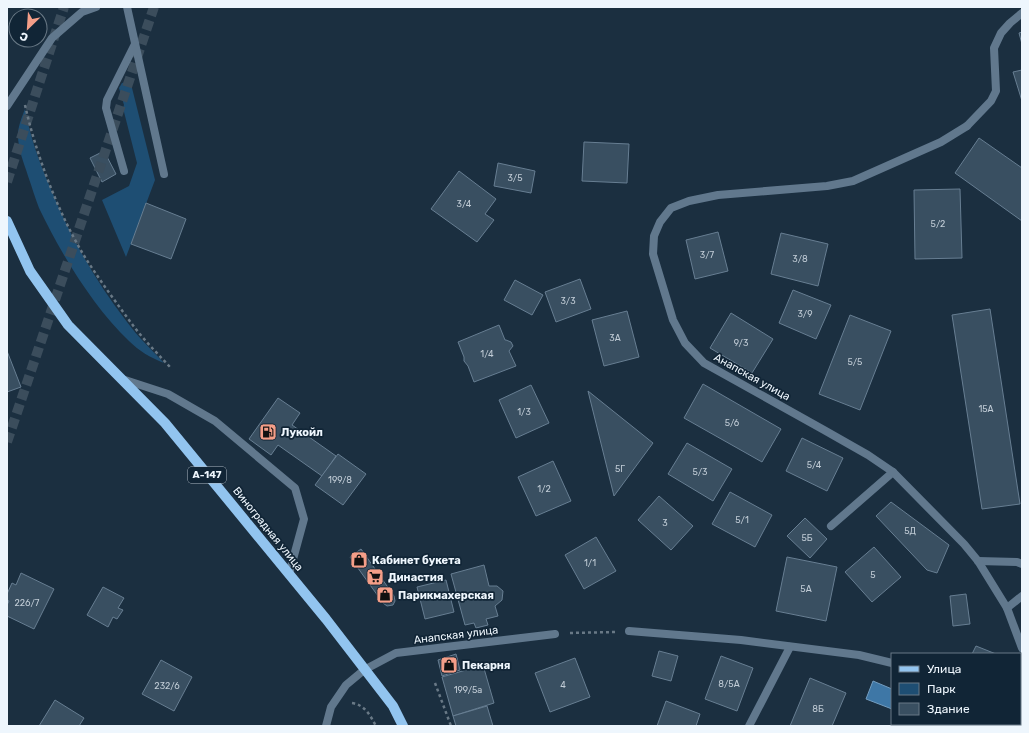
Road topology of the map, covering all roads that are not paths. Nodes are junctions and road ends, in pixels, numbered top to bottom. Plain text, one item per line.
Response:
1 (96, 7) edge
2 (126, 7) edge
3 (1022, 13) edge
4 (135, 44) junction
5 (7, 106) edge
6 (124, 171) dead end
7 (164, 174) dead end
8 (7, 221) edge
9 (122, 379) junction
10 (892, 472) junction
11 (830, 526) dead end
12 (978, 561) junction
13 (1022, 564) edge
14 (289, 574) junction
15 (1022, 596) edge
16 (1007, 608) junction
17 (629, 631) road end
18 (555, 634) road end
19 (790, 647) junction
20 (1022, 648) edge
21 (891, 663) edge
22 (364, 670) junction
23 (326, 726) edge
24 (403, 726) edge
25 (749, 726) edge

1 - 5 street
2 - 4 street
3 - 10 street, Анапская улица
4 - 6 street
4 - 7 street
8 - 9 main road, Виноградная улица / А-147
9 - 14 main road, Виноградная улица / А-147
9 - 14 street
10 - 11 street
10 - 12 street, Анапская улица
12 - 13 street
12 - 16 street, Анапская улица
14 - 22 main road, Виноградная улица / А-147
15 - 16 street
16 - 20 street, Анапская улица
17 - 19 street
18 - 22 street, Анапская улица
19 - 21 street
19 - 25 street
22 - 23 street, Анапская улица
22 - 24 main road, Виноградная улица

